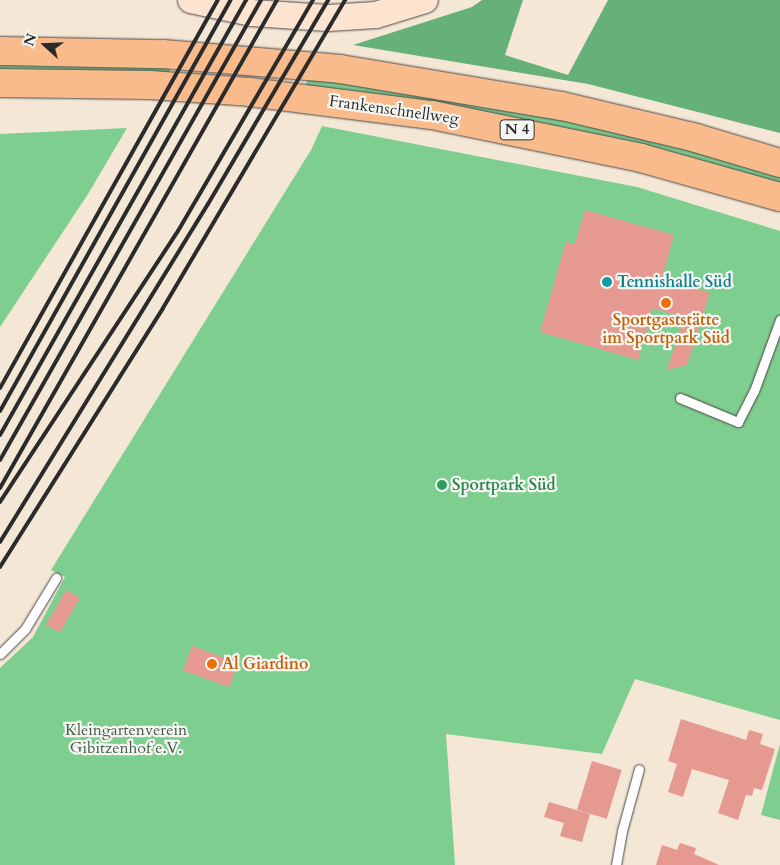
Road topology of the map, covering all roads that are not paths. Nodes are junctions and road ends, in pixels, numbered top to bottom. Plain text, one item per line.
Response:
1 (425, 0) edge
2 (197, 2) edge
3 (0, 51) edge
4 (0, 83) edge
5 (780, 163) edge
6 (780, 197) edge
7 (780, 320) edge
8 (680, 398) dead end
9 (56, 578) dead end
10 (0, 654) edge
11 (639, 769) dead end
12 (616, 865) edge

1 - 2 main road
3 - 5 highway, Frankenschnellweg / N 4
4 - 6 highway, Frankenschnellweg / N 4
7 - 8 lane
9 - 10 lane
11 - 12 lane

